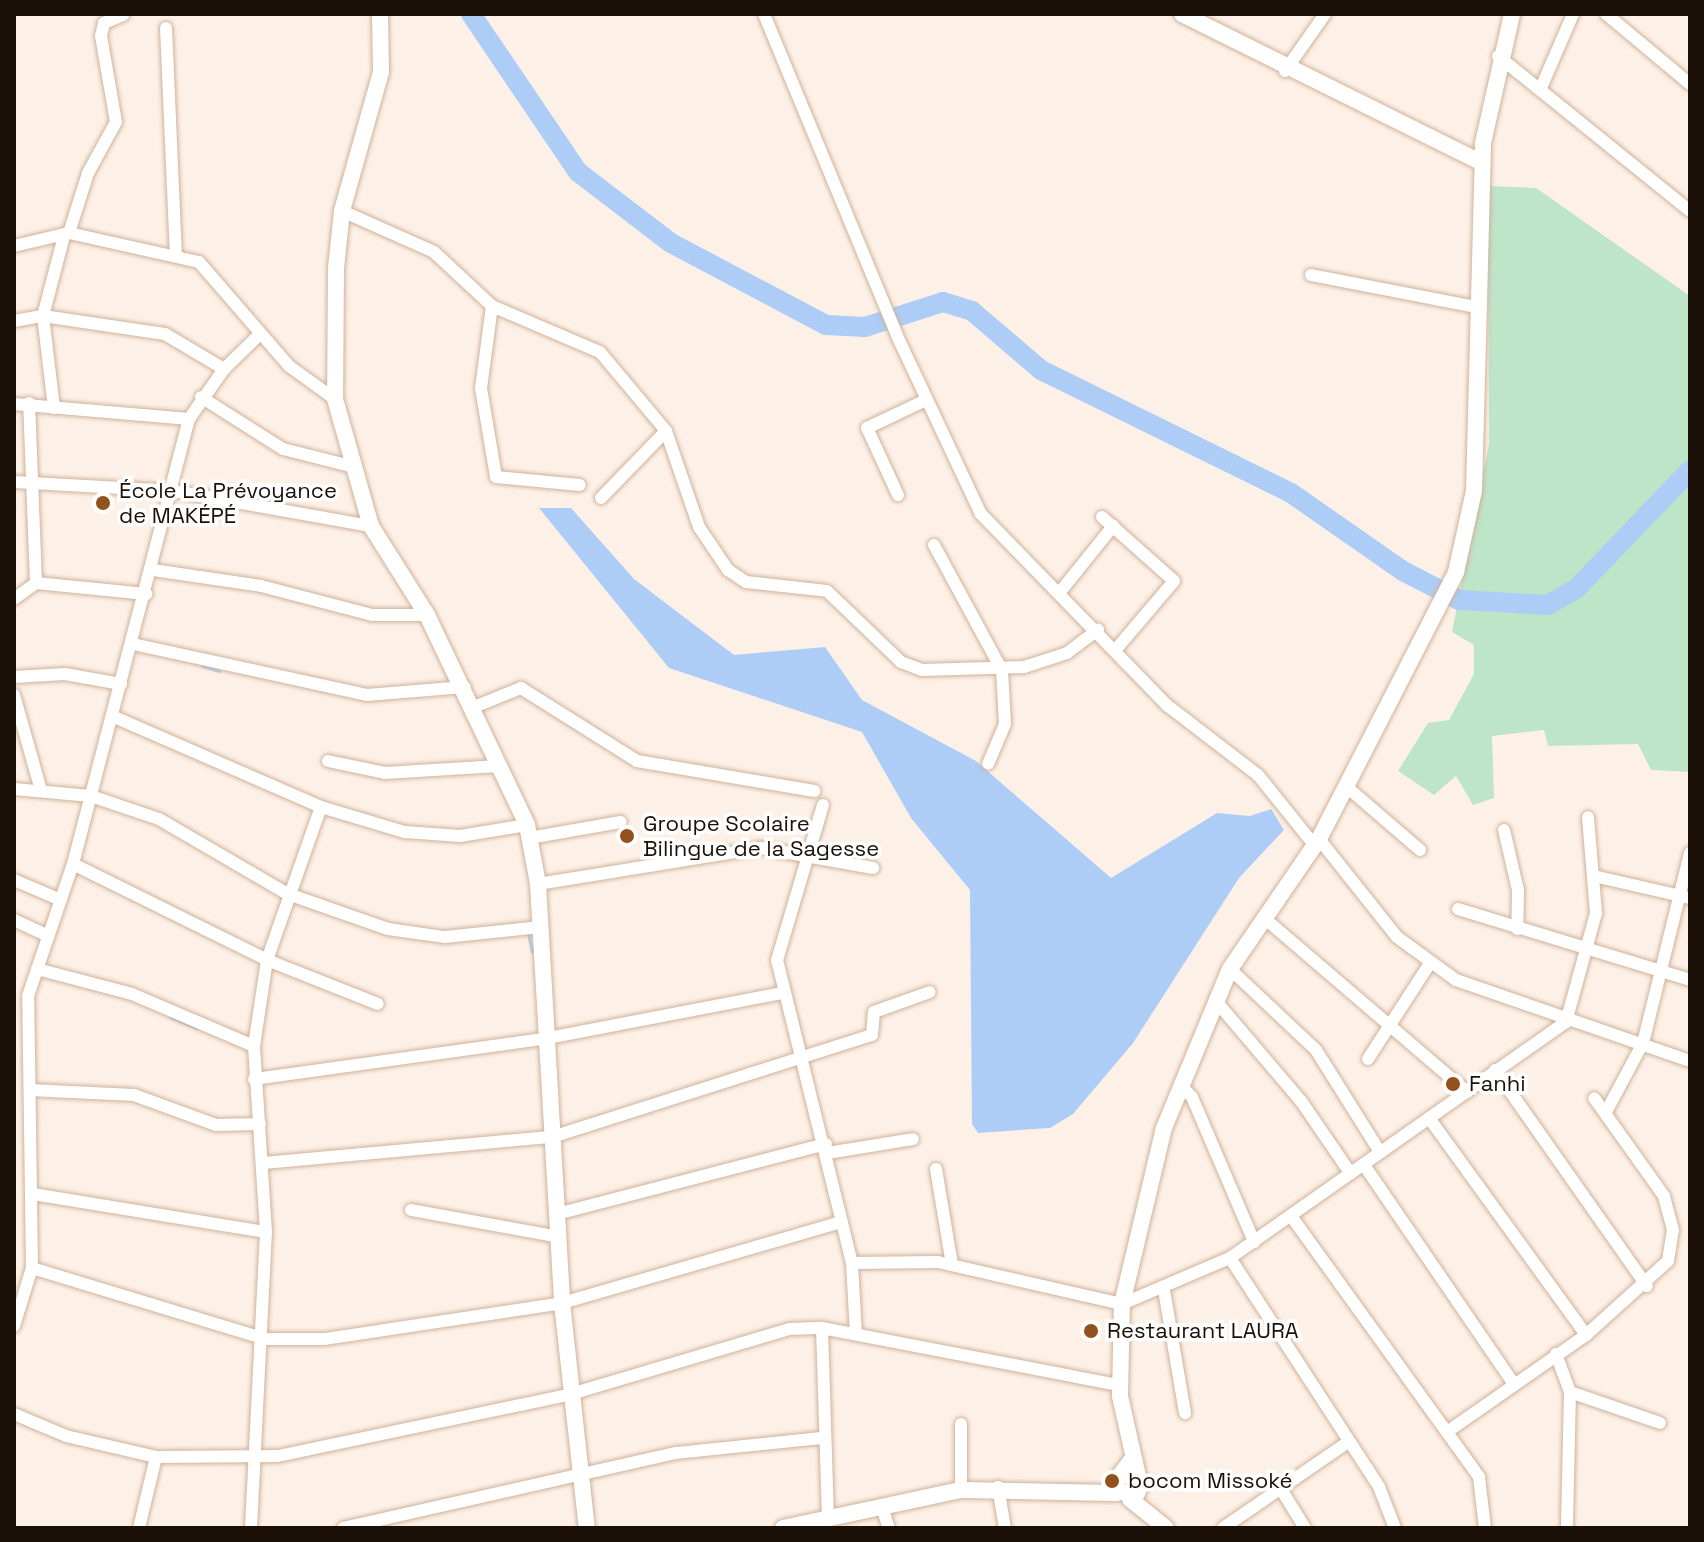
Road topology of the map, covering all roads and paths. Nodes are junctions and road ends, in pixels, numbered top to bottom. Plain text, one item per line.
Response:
1 (380, 14) edge
2 (764, 14) edge
3 (1182, 14) edge
4 (1325, 14) edge
5 (1512, 14) edge
6 (1573, 14) edge
7 (1606, 14) edge
8 (123, 15) edge
9 (166, 28) dead end
10 (1498, 56) junction
11 (1285, 71) junction
12 (1690, 84) edge
13 (1540, 90) junction
14 (1482, 163) junction
15 (342, 211) junction
16 (1690, 211) edge
17 (66, 235) junction
18 (14, 246) edge
19 (176, 254) junction
20 (1311, 275) dead end
21 (492, 306) junction
22 (1476, 307) junction
23 (43, 316) junction
24 (14, 321) edge
25 (260, 334) junction
26 (224, 369) junction
27 (201, 397) junction
28 (335, 399) junction
29 (926, 400) junction
30 (29, 403) junction
31 (14, 404) edge
32 (54, 408) junction
33 (189, 419) junction
34 (666, 431) junction
35 (350, 466) junction
36 (36, 481) junction
37 (14, 482) edge
38 (580, 485) dead end
39 (174, 491) junction
40 (898, 495) dead end
41 (601, 498) dead end
42 (1102, 517) dead end
43 (371, 526) junction
44 (1113, 526) junction
45 (934, 545) dead end
46 (153, 570) junction
47 (36, 583) junction
48 (1060, 592) junction
49 (146, 594) junction
50 (14, 599) edge
51 (427, 615) junction
52 (1098, 630) junction
53 (133, 644) junction
54 (1117, 648) junction
55 (1002, 670) junction
56 (14, 677) edge
57 (121, 684) junction
58 (465, 687) junction
59 (14, 695) edge
60 (474, 707) junction
61 (112, 716) junction
62 (328, 761) dead end
63 (988, 764) dead end
64 (499, 766) junction
65 (40, 787) junction
66 (1348, 788) junction
67 (14, 789) edge
68 (814, 791) dead end
69 (91, 796) junction
70 (823, 805) dead end
71 (321, 807) junction
72 (1588, 817) dead end
73 (621, 822) dead end
74 (1504, 830) dead end
75 (528, 831) junction
76 (1317, 842) junction
77 (1420, 850) dead end
78 (805, 852) junction
79 (1690, 853) edge
80 (73, 864) junction
81 (873, 868) dead end
82 (1598, 877) junction
83 (14, 880) edge
84 (538, 884) junction
85 (288, 894) junction
86 (1686, 896) edge
87 (61, 900) junction
88 (1458, 909) dead end
89 (1263, 917) junction
90 (14, 920) edge
91 (540, 927) junction
92 (1517, 929) junction
93 (48, 936) junction
94 (1590, 948) junction
95 (267, 960) junction
96 (1430, 963) junction
97 (37, 969) junction
98 (1230, 969) junction
99 (1664, 970) junction
100 (1690, 980) edge
101 (14, 992) edge
102 (930, 992) dead end
103 (781, 993) junction
104 (28, 996) junction
105 (1215, 1000) junction
106 (378, 1004) dead end
107 (1566, 1022) junction
108 (1388, 1026) junction
109 (548, 1038) junction
110 (1643, 1043) junction
111 (254, 1046) junction
112 (1368, 1059) dead end
113 (806, 1060) junction
114 (1690, 1061) edge
115 (1495, 1070) junction
116 (14, 1077) edge
117 (254, 1079) junction
118 (30, 1084) junction
119 (1180, 1085) junction
120 (1467, 1092) junction
121 (1594, 1098) dead end
122 (1606, 1112) junction
123 (1429, 1118) junction
124 (260, 1124) junction
125 (552, 1137) junction
126 (913, 1139) dead end
127 (826, 1148) junction
128 (1380, 1152) junction
129 (264, 1163) junction
130 (1364, 1165) junction
131 (936, 1169) dead end
132 (1351, 1174) junction
133 (33, 1194) junction
134 (411, 1210) dead end
135 (557, 1214) junction
136 (1291, 1216) junction
137 (841, 1222) junction
138 (266, 1232) junction
139 (559, 1237) junction
140 (1254, 1242) junction
141 (1230, 1258) junction
142 (852, 1263) junction
143 (952, 1265) junction
144 (32, 1268) junction
145 (1647, 1286) junction
146 (1164, 1290) junction
147 (562, 1303) junction
148 (1122, 1304) junction
149 (14, 1326) edge
150 (822, 1328) junction
151 (856, 1334) junction
152 (1586, 1335) junction
153 (265, 1339) junction
154 (1556, 1354) junction
155 (1513, 1383) junction
156 (1119, 1385) junction
157 (1570, 1392) junction
158 (571, 1394) junction
159 (1185, 1413) dead end
160 (14, 1414) edge
161 (1660, 1423) dead end
162 (961, 1424) dead end
163 (1447, 1432) junction
164 (820, 1438) junction
165 (1348, 1442) junction
166 (156, 1457) junction
167 (256, 1457) junction
168 (580, 1475) junction
169 (1128, 1484) junction
170 (1279, 1486) junction
171 (998, 1487) junction
172 (961, 1490) junction
173 (882, 1507) junction
174 (828, 1517) junction
175 (1161, 1522) edge
176 (139, 1528) edge
177 (251, 1528) edge
178 (343, 1528) edge
179 (587, 1528) edge
180 (783, 1528) edge
181 (889, 1528) edge
182 (1005, 1528) edge
183 (1223, 1528) edge
184 (1305, 1528) edge
185 (1395, 1528) edge
186 (1485, 1528) edge
187 (1567, 1528) edge

1 - 15 main road
2 - 29 street
3 - 11 main road
4 - 11 street
5 - 10 main road
6 - 13 street
7 - 12 street
8 - 17 street
9 - 19 street
10 - 13 street
10 - 14 main road
11 - 14 main road
13 - 16 street
14 - 22 main road
15 - 21 street
15 - 28 main road
17 - 18 street
17 - 19 street
17 - 23 street
19 - 25 street
20 - 22 street
21 - 34 street
21 - 38 street
22 - 66 main road
23 - 24 street
23 - 26 street
23 - 32 street
25 - 26 street
25 - 28 street
26 - 27 street
27 - 33 street
27 - 35 street
28 - 35 main road
29 - 40 street
29 - 48 street
30 - 31 street
30 - 32 street
30 - 36 street
32 - 33 street
33 - 39 street
34 - 41 street
34 - 55 street
35 - 43 main road
36 - 37 street
36 - 39 street
36 - 47 street
39 - 43 street
39 - 46 street
42 - 44 street
43 - 51 main road
44 - 48 street
44 - 54 street
45 - 55 street
46 - 49 street
46 - 51 street
47 - 49 street
47 - 50 street
48 - 52 street
49 - 53 street
51 - 58 main road
52 - 54 street
52 - 55 street
53 - 57 street
53 - 58 street
54 - 76 street
55 - 63 street
56 - 57 street
57 - 61 street
58 - 60 main road
59 - 65 street
60 - 64 main road
60 - 68 street
61 - 69 street
61 - 71 street
62 - 64 street
64 - 75 main road
65 - 67 street
65 - 69 street
66 - 76 main road
66 - 77 street
69 - 80 street
69 - 85 street
70 - 78 street
71 - 75 street
71 - 85 street
72 - 82 street
73 - 75 street
74 - 92 street
75 - 84 main road
76 - 89 main road
76 - 96 street
78 - 81 street
78 - 84 street
78 - 103 street
79 - 86 street
80 - 87 street
80 - 95 street
82 - 86 street
82 - 94 street
83 - 87 street
84 - 91 main road
85 - 91 street
85 - 95 street
86 - 99 street
87 - 93 street
88 - 92 street
89 - 98 main road
89 - 108 street
90 - 93 street
91 - 109 main road
92 - 94 street
93 - 97 street
94 - 99 street
94 - 107 street
95 - 106 street
95 - 111 street
96 - 107 street
96 - 108 street
97 - 104 street
97 - 111 street
98 - 105 main road
98 - 128 street
99 - 100 street
99 - 110 street
101 - 104 street
102 - 113 street
103 - 109 street
103 - 113 street
104 - 118 street
105 - 119 main road
105 - 132 street
107 - 110 street
107 - 115 street
108 - 112 street
108 - 120 street
109 - 117 street
109 - 125 main road
110 - 114 street
110 - 122 street
111 - 117 street
113 - 125 street
113 - 127 street
115 - 120 street
115 - 145 street
116 - 118 street
117 - 124 street
118 - 124 street
118 - 133 street
119 - 140 street
119 - 148 main road
120 - 123 street
121 - 122 street
122 - 145 street
123 - 128 street
123 - 152 street
124 - 129 street
125 - 129 street
125 - 135 main road
126 - 127 street
127 - 135 street
127 - 137 street
128 - 130 street
129 - 138 street
130 - 132 street
130 - 155 street
131 - 143 street
132 - 136 street
133 - 138 street
133 - 144 street
134 - 139 street
135 - 139 main road
136 - 140 street
136 - 163 street
137 - 142 street
137 - 147 street
138 - 153 street
139 - 147 main road
140 - 141 street
141 - 146 street
141 - 165 street
142 - 143 street
142 - 151 street
143 - 148 street
144 - 149 street
144 - 153 street
145 - 152 street
146 - 148 street
146 - 159 street
147 - 153 street
147 - 158 main road
148 - 156 main road
150 - 151 street
150 - 158 street
150 - 164 street
151 - 156 street
152 - 154 street
153 - 167 street
154 - 155 street
154 - 157 street
155 - 163 street
156 - 169 main road
157 - 161 street
157 - 187 street
158 - 167 street
158 - 168 main road
160 - 166 street
162 - 172 street
163 - 186 street
164 - 168 street
164 - 174 street
165 - 170 street
165 - 185 street
166 - 167 street
166 - 176 street
167 - 177 street
168 - 178 street
168 - 179 main road
169 - 171 main road
169 - 175 main road
170 - 183 street
170 - 184 street
171 - 172 main road
171 - 182 street
172 - 173 main road
173 - 174 main road
173 - 181 street
174 - 180 main road

